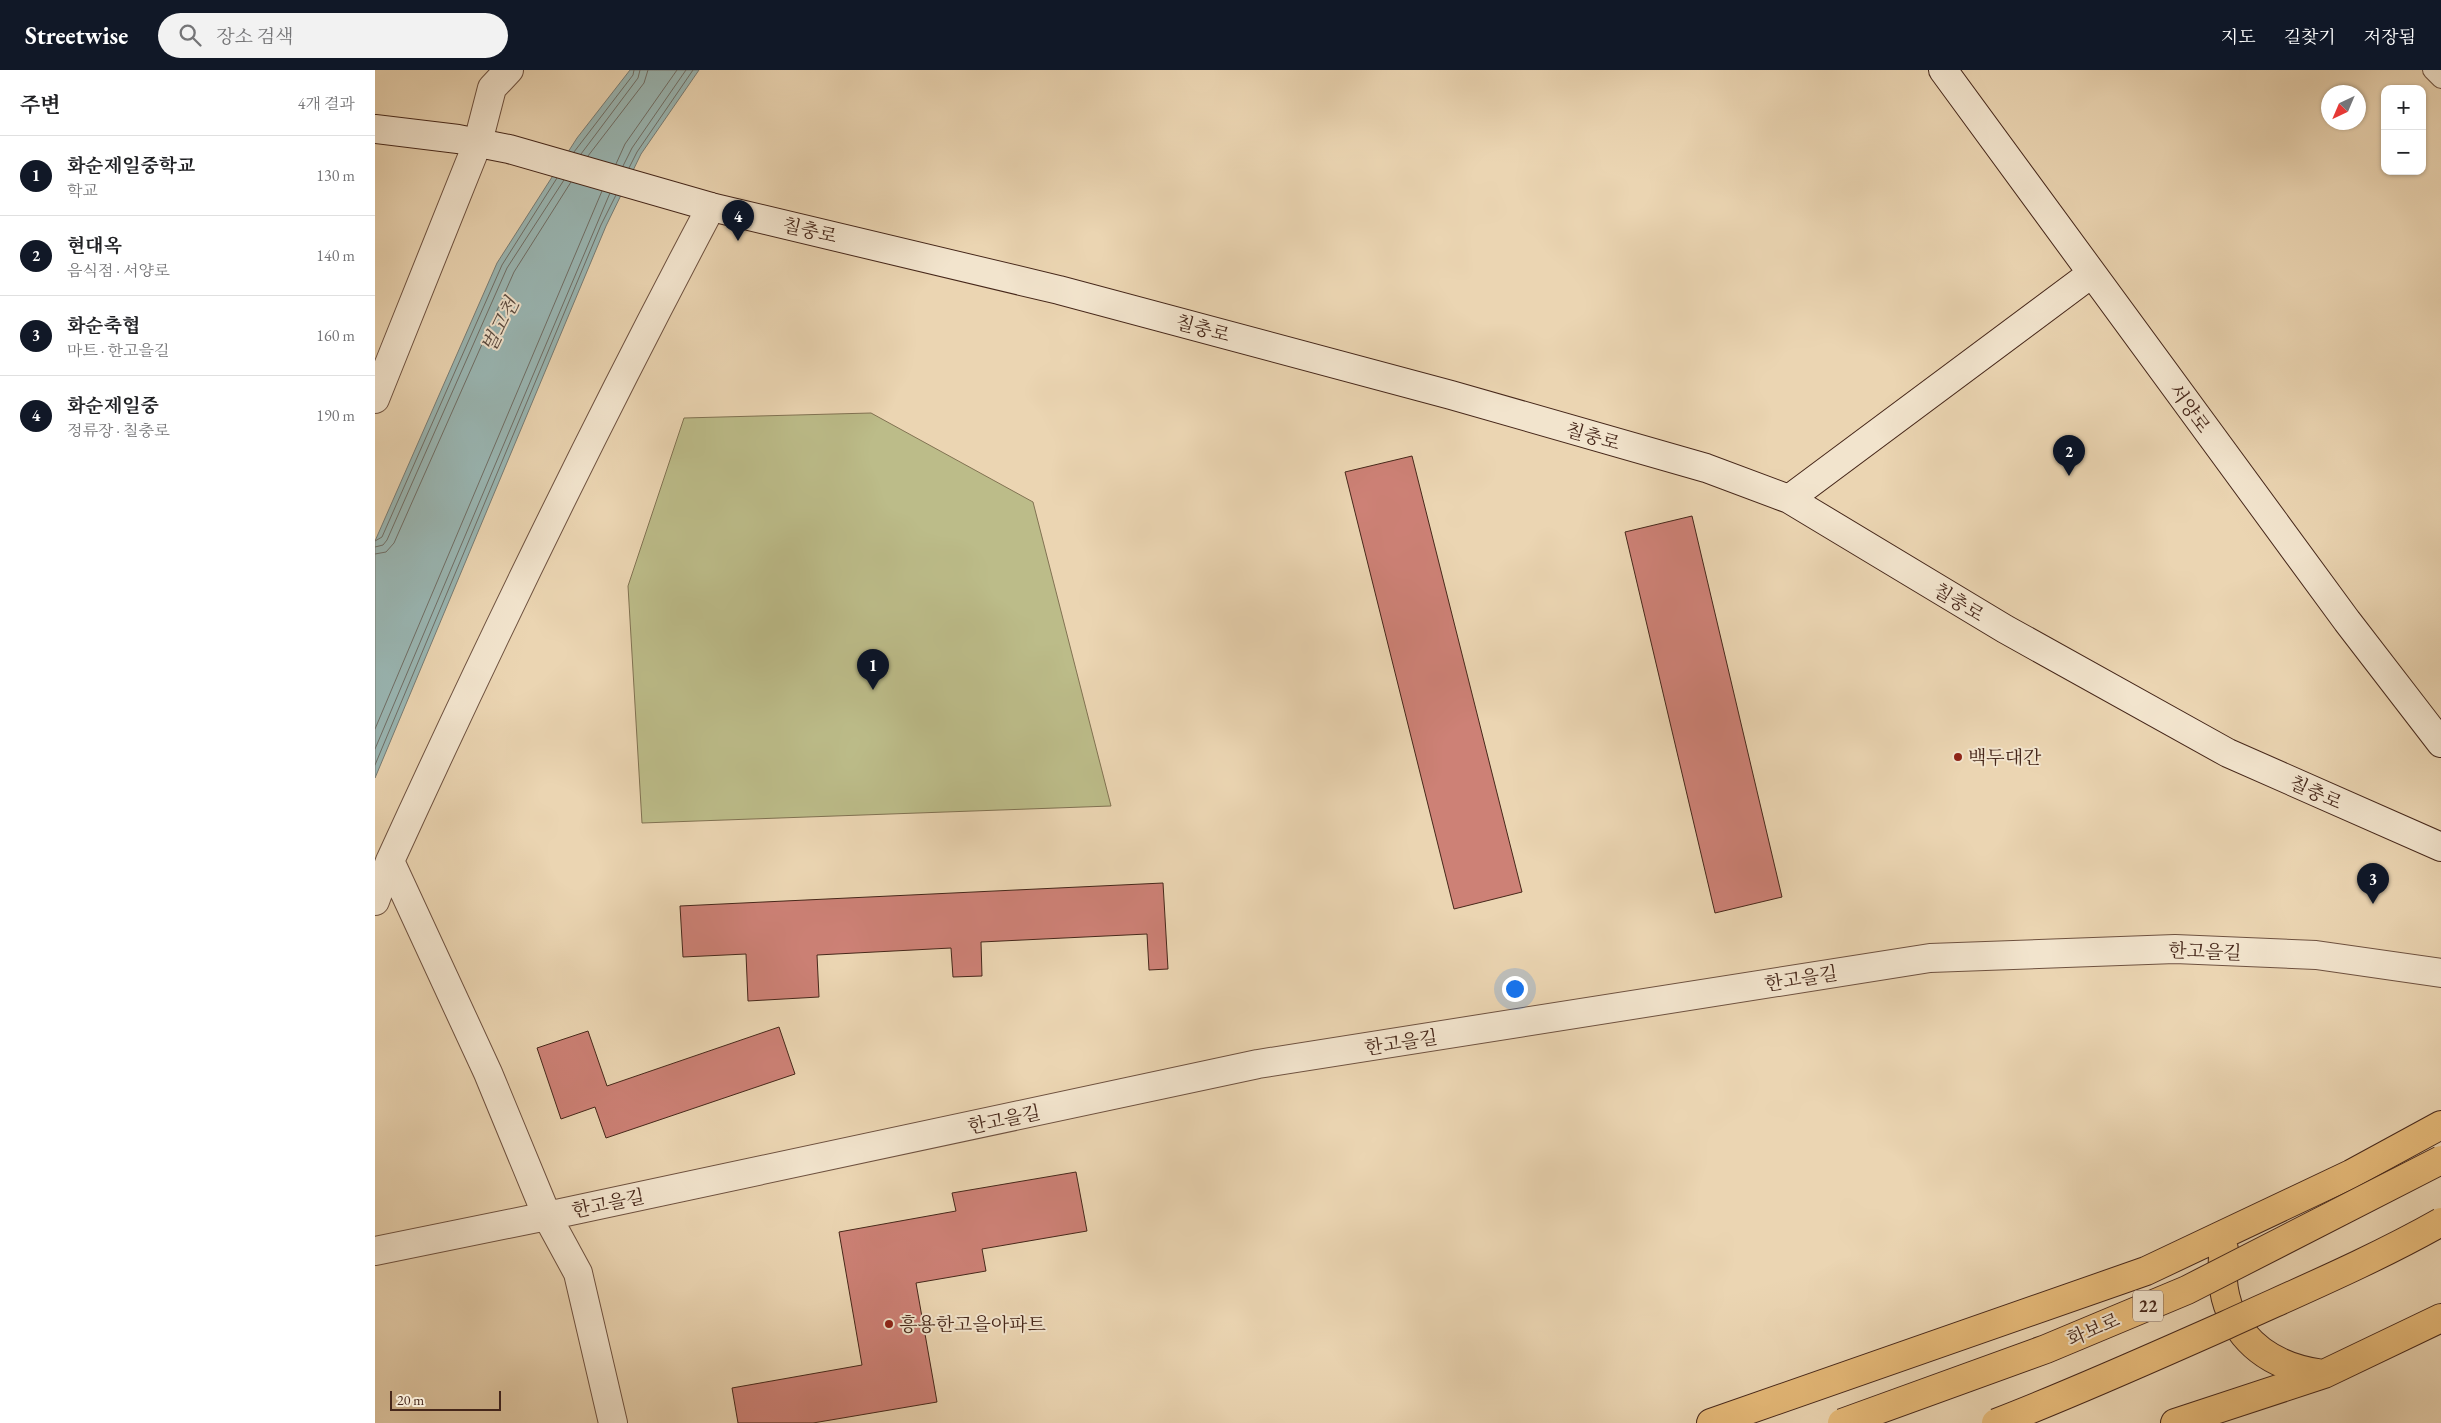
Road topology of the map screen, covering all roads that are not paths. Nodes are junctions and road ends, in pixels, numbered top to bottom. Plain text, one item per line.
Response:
1 (509, 70) edge
2 (1943, 70) edge
3 (2432, 70) edge
4 (2441, 79) edge
5 (375, 129) edge
6 (478, 142) junction
7 (711, 207) junction
8 (2091, 274) junction
9 (375, 399) edge
10 (1789, 499) junction
11 (2441, 743) edge
12 (2441, 847) edge
13 (390, 861) junction
14 (375, 900) edge
15 (2441, 973) edge
16 (2441, 1103) edge
17 (2441, 1125) edge
18 (2417, 1140) junction
19 (2441, 1160) edge
20 (2351, 1174) junction
21 (2441, 1179) edge
22 (547, 1216) junction
23 (2441, 1222) edge
24 (2227, 1233) junction
25 (375, 1251) edge
26 (2441, 1318) edge
27 (2324, 1374) junction
28 (613, 1423) edge
29 (1711, 1423) edge
30 (1842, 1423) edge
31 (1996, 1423) edge
32 (2175, 1423) edge

1 - 6 street
2 - 8 street, 서양로
3 - 4 lane
5 - 6 street
6 - 7 street, 칠충로
6 - 9 street
7 - 10 street, 칠충로
7 - 13 street
8 - 10 street
8 - 11 street, 서양로
10 - 12 street, 칠충로
13 - 14 street
13 - 22 street
15 - 22 street, 한고을길
16 - 18 highway
17 - 18 highway
18 - 20 highway
19 - 30 highway, 화보로 / 22, bridge
20 - 21 highway
20 - 24 highway
22 - 25 street, 한고을길
22 - 28 street
23 - 31 highway, bridge
24 - 27 highway
24 - 29 highway
26 - 27 highway
27 - 32 highway

